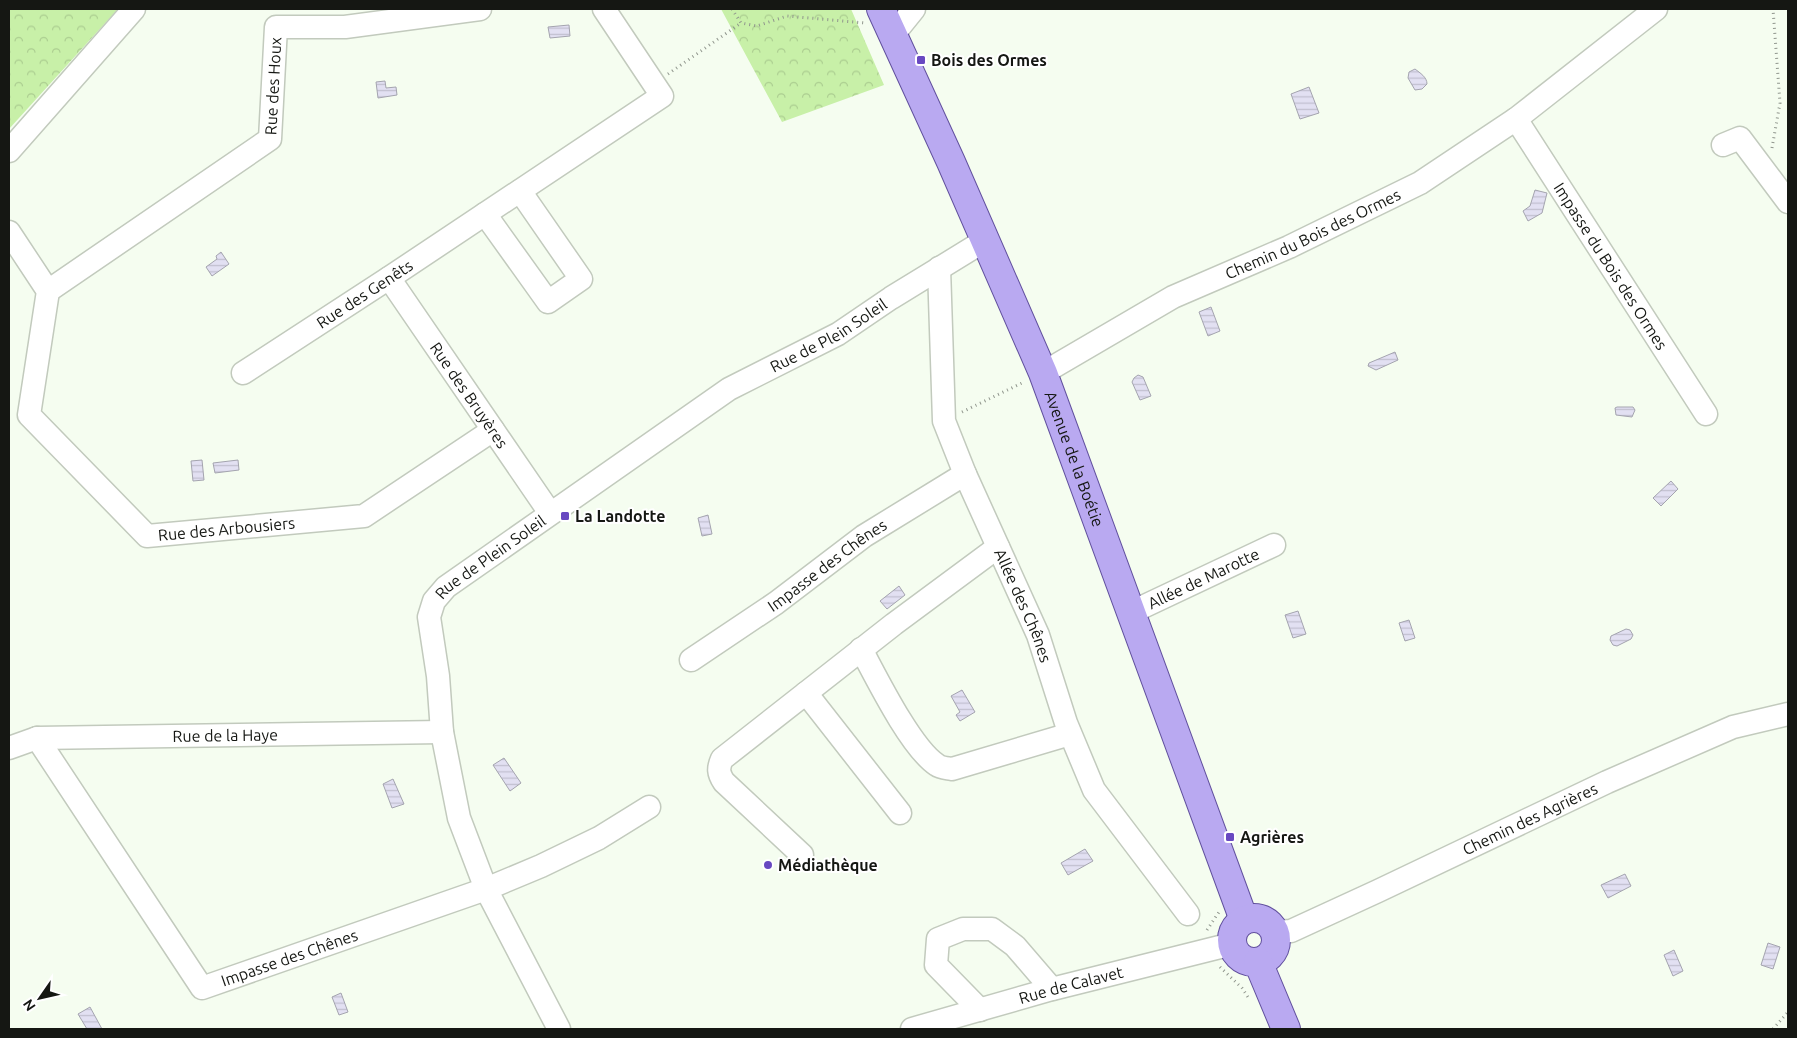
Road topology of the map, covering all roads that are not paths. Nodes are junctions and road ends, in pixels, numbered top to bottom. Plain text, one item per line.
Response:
1 (134, 9) edge
2 (480, 9) edge
3 (604, 9) edge
4 (914, 9) edge
5 (1656, 9) edge
6 (881, 22) edge
7 (1516, 119) junction
8 (1723, 145) dead end
9 (9, 151) edge
10 (520, 191) junction
11 (1788, 202) edge
12 (485, 214) junction
13 (9, 232) edge
14 (984, 241) junction
15 (939, 268) junction
16 (390, 278) junction
17 (48, 291) junction
18 (243, 373) dead end
19 (1029, 379) junction
20 (1706, 414) dead end
21 (493, 430) junction
22 (965, 474) junction
23 (550, 513) junction
24 (1274, 544) dead end
25 (998, 547) junction
26 (1132, 612) junction
27 (861, 649) junction
28 (691, 660) dead end
29 (806, 693) junction
30 (1788, 714) edge
31 (442, 732) junction
32 (1070, 734) junction
33 (38, 738) junction
34 (9, 748) edge
35 (648, 807) dead end
36 (900, 813) dead end
37 (802, 855) dead end
38 (486, 889) junction
39 (1188, 914) dead end
40 (1274, 932) junction
41 (1223, 936) junction
42 (1258, 962) junction
43 (1052, 988) junction
44 (980, 1010) junction
45 (559, 1029) edge
46 (912, 1029) edge
47 (1286, 1029) edge

1 - 9 street
2 - 17 street, Rue des Houx
3 - 10 street, Rue des Genêts
4 - 6 street
5 - 7 street, Chemin du Bois des Ormes
6 - 14 main road, Avenue de la Boétie
7 - 19 street, Chemin du Bois des Ormes
7 - 20 street, Impasse du Bois des Ormes
8 - 11 street
10 - 12 street, Rue des Genêts
10 - 12 street
12 - 16 street, Rue des Genêts
13 - 17 street
14 - 15 street, Rue de Plein Soleil
14 - 19 main road, Avenue de la Boétie
15 - 22 street, Allée des Chênes
15 - 23 street, Rue de Plein Soleil
16 - 18 street, Rue des Genêts
16 - 21 street, Rue des Bruyères
17 - 21 street, Rue des Arbousiers
19 - 26 main road, Avenue de la Boétie
21 - 23 street, Rue des Bruyères
22 - 25 street, Allée des Chênes
22 - 28 street, Impasse des Chênes
23 - 31 street, Rue de Plein Soleil
24 - 26 street, Allée de Marotte
25 - 27 street
25 - 32 street, Allée des Chênes
26 - 41 main road, Avenue de la Boétie
27 - 29 street
27 - 32 street
29 - 36 street
29 - 37 street
30 - 40 street, Chemin des Agrières
31 - 33 street, Rue de la Haye
31 - 38 street, Rue de Plein Soleil
32 - 39 street, Allée des Chênes
33 - 34 street, Rue de la Haye
33 - 38 street, Impasse des Chênes
35 - 38 street, Impasse des Chênes
38 - 45 street, Rue de Plein Soleil
40 - 41 main road
40 - 42 main road
41 - 42 main road
41 - 43 street, Rue de Calavet
42 - 47 main road
43 - 44 street, Rue de Calavet
43 - 44 street
44 - 46 street, Rue de Calavet

